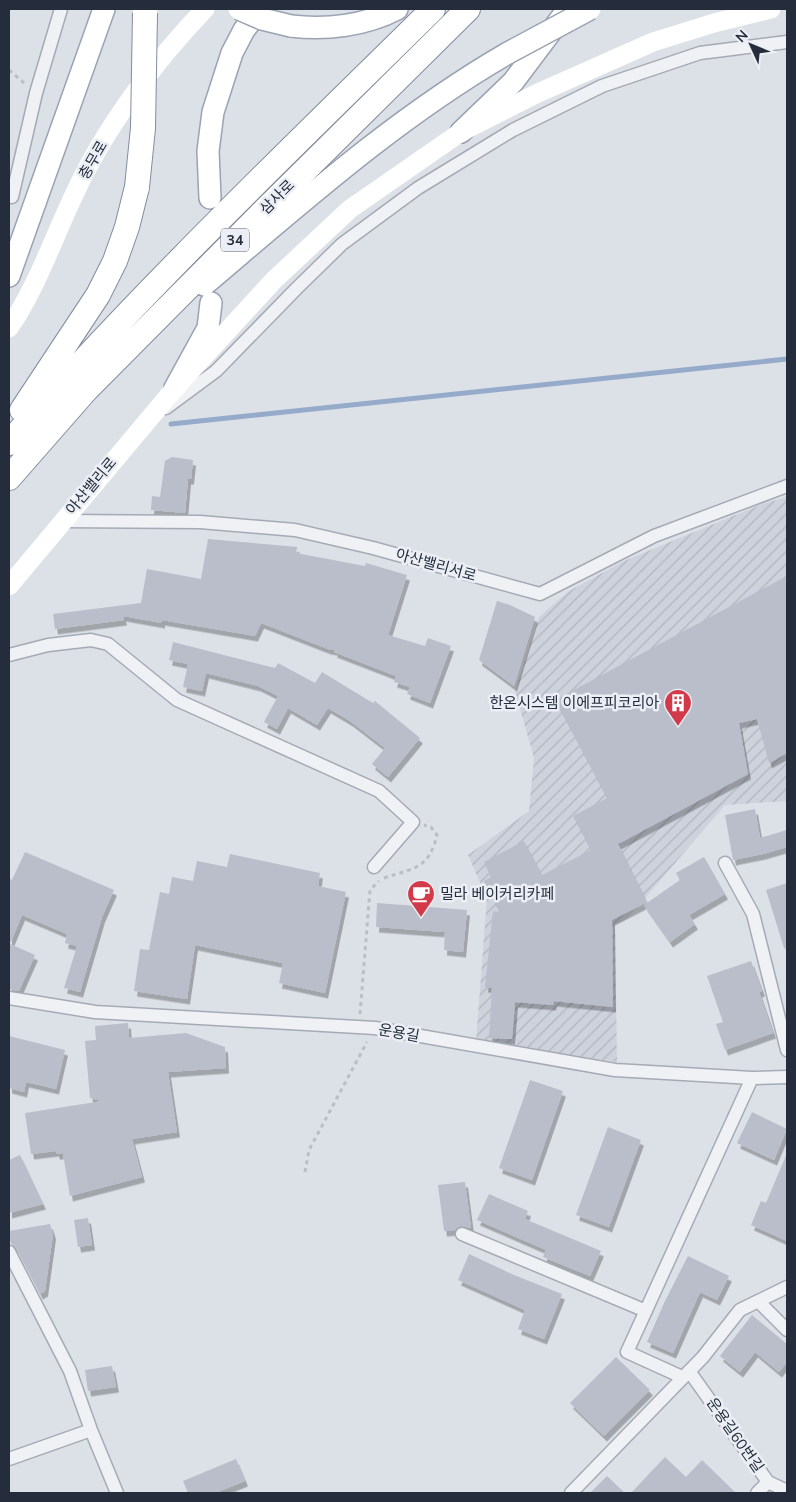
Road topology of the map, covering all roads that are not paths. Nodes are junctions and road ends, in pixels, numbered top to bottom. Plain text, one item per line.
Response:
1 (61, 9) edge
2 (104, 9) edge
3 (205, 9) edge
4 (239, 9) edge
5 (260, 9) edge
6 (397, 9) edge
7 (433, 9) edge
8 (468, 9) edge
9 (568, 9) edge
10 (590, 9) edge
11 (771, 9) edge
12 (146, 11) edge
13 (787, 42) edge
14 (461, 132) junction
15 (12, 197) dead end
16 (210, 198) dead end
17 (9, 276) edge
18 (211, 303) dead end
19 (9, 328) edge
20 (131, 346) junction
21 (175, 388) junction
22 (142, 426) junction
23 (9, 430) edge
24 (9, 444) edge
25 (9, 478) edge
26 (787, 486) edge
27 (62, 520) junction
28 (9, 586) edge
29 (9, 655) edge
30 (725, 863) dead end
31 (374, 867) dead end
32 (9, 998) edge
33 (787, 1050) edge
34 (787, 1077) edge
35 (752, 1078) junction
36 (462, 1234) dead end
37 (9, 1252) edge
38 (787, 1287) edge
39 (758, 1301) junction
40 (646, 1311) junction
41 (787, 1330) edge
42 (686, 1374) junction
43 (91, 1430) junction
44 (9, 1459) edge
45 (768, 1482) junction
46 (787, 1491) edge
47 (117, 1493) edge
48 (571, 1493) edge
49 (757, 1493) edge

1 - 15 street
2 - 17 main road
3 - 19 street, 충무로
4 - 6 main road, bridge
5 - 16 main road
7 - 24 highway, 삼사로 / 34
8 - 20 highway, 삼사로 / 34
9 - 14 main road
10 - 20 main road, bridge
11 - 14 street, 아산밸리로
12 - 23 highway, bridge
13 - 22 street
14 - 21 street, 아산밸리로
18 - 21 main road
20 - 25 highway, 삼사로 / 34
21 - 22 street, 아산밸리로
22 - 27 street, 아산밸리로
26 - 27 street, 아산밸리서로
27 - 28 street, 아산밸리로
29 - 31 street
30 - 33 street
32 - 35 street, 운용길
34 - 35 street, 운용길
35 - 40 street
36 - 40 street
37 - 43 street
38 - 39 street
39 - 41 street
39 - 42 street
40 - 42 street
42 - 45 street, 운용길60번길
42 - 48 street
43 - 44 street
43 - 47 street
45 - 46 street, 운용길60번길
45 - 49 street

